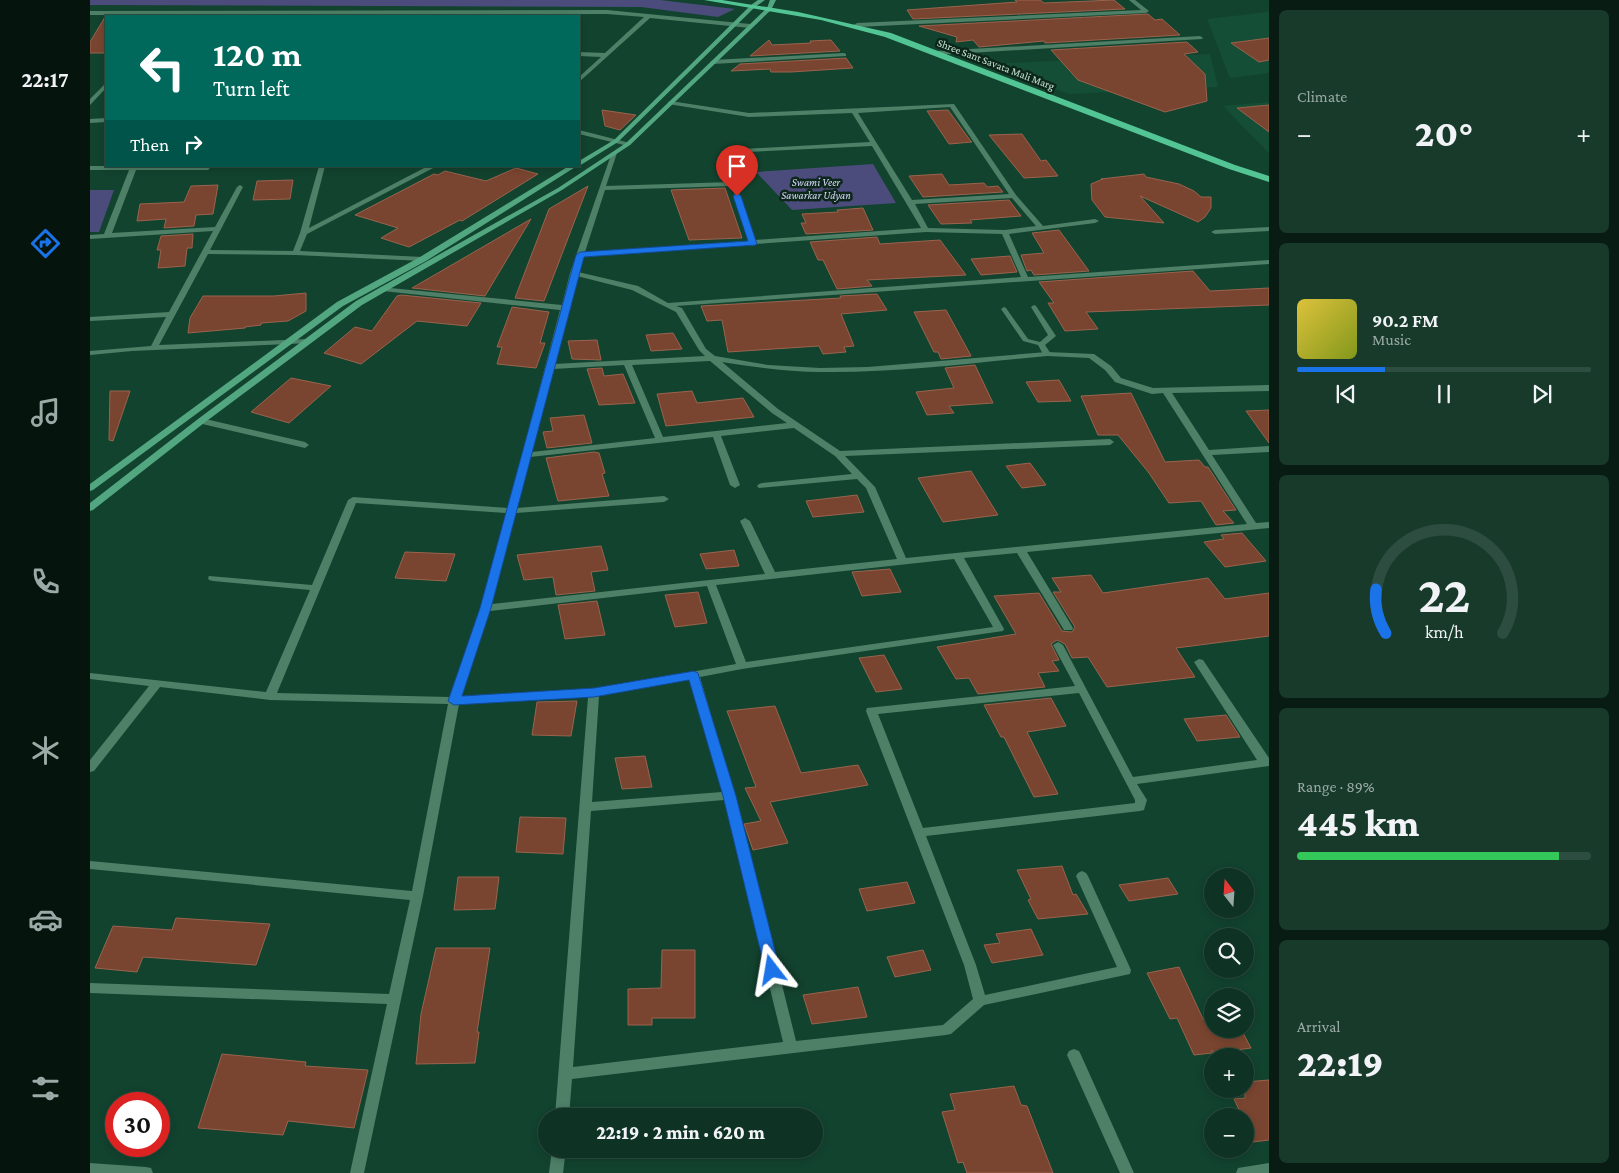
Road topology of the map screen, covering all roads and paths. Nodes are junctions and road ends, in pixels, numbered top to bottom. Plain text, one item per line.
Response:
1 (707, 0) edge
2 (762, 0) edge
3 (773, 0) edge
4 (1132, 0) edge
5 (753, 6) junction
6 (769, 9) junction
7 (90, 13) edge
8 (254, 14) edge
9 (362, 14) edge
10 (451, 14) edge
11 (545, 14) edge
12 (152, 15) edge
13 (650, 15) junction
14 (736, 25) junction
15 (750, 26) junction
16 (857, 26) junction
17 (1200, 38) dead end
18 (936, 53) junction
19 (580, 54) edge
20 (606, 55) junction
21 (844, 56) dead end
22 (713, 62) junction
23 (580, 79) edge
24 (105, 86) edge
25 (90, 103) edge
26 (670, 103) junction
27 (854, 111) junction
28 (105, 120) edge
29 (90, 121) edge
30 (580, 132) edge
31 (616, 141) junction
32 (628, 144) junction
33 (874, 144) junction
34 (614, 153) junction
35 (580, 163) edge
36 (134, 167) edge
37 (208, 167) edge
38 (322, 167) edge
39 (432, 167) edge
40 (572, 167) edge
41 (90, 168) edge
42 (1269, 179) edge
43 (735, 184) junction
44 (240, 187) dead end
45 (603, 188) junction
46 (1014, 196) junction
47 (910, 202) junction
48 (1095, 221) dead end
49 (1041, 228) junction
50 (217, 229) junction
51 (1269, 229) edge
52 (926, 230) junction
53 (1005, 232) junction
54 (1215, 232) dead end
55 (304, 233) junction
56 (107, 236) junction
57 (90, 237) edge
58 (753, 244) junction
59 (205, 252) junction
60 (296, 253) junction
61 (580, 255) junction
62 (423, 258) junction
63 (1269, 262) edge
64 (574, 273) junction
65 (1026, 280) junction
66 (383, 289) junction
67 (665, 304) junction
68 (1034, 307) dead end
69 (565, 308) junction
70 (1004, 309) dead end
71 (172, 314) junction
72 (90, 319) edge
73 (308, 341) junction
74 (287, 342) junction
75 (1041, 344) junction
76 (153, 348) junction
77 (90, 353) edge
78 (1047, 354) junction
79 (712, 358) junction
80 (627, 362) junction
81 (550, 367) junction
82 (1269, 388) edge
83 (1166, 390) junction
84 (201, 421) junction
85 (796, 426) junction
86 (716, 434) junction
87 (660, 440) junction
88 (1110, 442) dead end
89 (305, 445) dead end
90 (1269, 449) edge
91 (1206, 453) junction
92 (526, 454) junction
93 (838, 454) junction
94 (859, 476) junction
95 (735, 485) dead end
96 (762, 486) dead end
97 (90, 488) edge
98 (664, 499) dead end
99 (90, 508) edge
100 (511, 510) junction
101 (745, 521) dead end
102 (1269, 525) edge
103 (1254, 526) junction
104 (1020, 549) junction
105 (957, 555) junction
106 (902, 560) junction
107 (771, 576) junction
108 (213, 578) dead end
109 (711, 584) junction
110 (316, 588) junction
111 (486, 608) junction
112 (1068, 628) dead end
113 (1058, 645) dead end
114 (1199, 662) dead end
115 (742, 666) junction
116 (694, 675) junction
117 (90, 676) edge
118 (157, 683) junction
119 (1082, 689) junction
120 (594, 692) junction
121 (270, 696) junction
122 (454, 701) junction
123 (1267, 762) edge
124 (90, 768) edge
125 (1130, 782) junction
126 (729, 796) junction
127 (585, 807) junction
128 (918, 833) junction
129 (90, 865) edge
130 (1082, 876) dead end
131 (418, 896) junction
132 (90, 988) edge
133 (395, 1000) junction
134 (980, 1001) junction
135 (791, 1047) junction
136 (1074, 1055) dead end
137 (566, 1074) junction
138 (563, 1108) edge
139 (558, 1158) edge
140 (1269, 1168) edge
141 (90, 1169) edge
142 (146, 1173) edge
143 (357, 1173) edge
144 (556, 1173) edge
145 (1127, 1173) edge
146 (1243, 1173) edge

1 - 5 main road, Shree Sant Savata Mali Marg
2 - 5 main road
3 - 6 main road
4 - 16 street
5 - 6 main road, Shree Sant Savata Mali Marg
5 - 14 main road
6 - 15 main road
6 - 16 main road, Shree Sant Savata Mali Marg
7 - 12 street
8 - 9 street
8 - 12 street
9 - 10 street
10 - 11 street
11 - 13 street
13 - 14 street
13 - 20 street
14 - 15 street
14 - 31 main road
15 - 22 main road
16 - 18 main road, Shree Sant Savata Mali Marg
17 - 18 street
18 - 42 main road, Shree Sant Savata Mali Marg
19 - 20 street
20 - 23 street
21 - 22 street
22 - 26 main road
24 - 25 street
26 - 27 street
26 - 32 main road
27 - 33 street
27 - 46 street
28 - 29 street
30 - 31 street
31 - 32 street
31 - 35 main road
32 - 34 main road
33 - 43 street
33 - 47 street
34 - 45 street
34 - 66 main road
36 - 37 street
36 - 41 street
36 - 56 street
38 - 55 street
39 - 55 street
40 - 62 main road
43 - 45 street
43 - 58 street
44 - 50 street
45 - 61 street
46 - 47 street
46 - 49 street
47 - 52 street
48 - 49 street
49 - 53 street
50 - 56 street
50 - 59 street
51 - 54 street
52 - 53 street
52 - 58 street
53 - 65 street
55 - 60 street
56 - 57 street
58 - 61 street
59 - 60 street
59 - 71 street
60 - 62 street
61 - 64 street
62 - 74 main road
63 - 65 street
64 - 67 street
64 - 69 street
65 - 67 street
66 - 69 street
66 - 73 main road
67 - 79 street
68 - 75 lane
69 - 81 street
70 - 75 lane
71 - 72 street
71 - 76 street
73 - 74 street
73 - 84 main road
74 - 76 street
74 - 97 main road
75 - 78 lane
76 - 77 street
78 - 79 street
78 - 83 street
79 - 80 street
79 - 85 street
80 - 81 street
80 - 87 street
81 - 92 street
82 - 83 street
83 - 91 street
84 - 89 street
84 - 99 main road
85 - 86 street
85 - 93 street
86 - 87 street
86 - 95 street
87 - 92 street
88 - 93 street
90 - 91 street
91 - 103 street
92 - 100 street
93 - 94 street
94 - 96 street
94 - 106 street
98 - 100 street
100 - 110 street
100 - 111 street
101 - 107 street
102 - 103 street
103 - 104 street
104 - 105 street
104 - 112 street
105 - 106 street
105 - 115 street
106 - 107 street
107 - 109 street
108 - 110 street
109 - 111 street
109 - 115 street
110 - 121 street
111 - 122 street
113 - 119 street
114 - 123 street
115 - 116 street
116 - 120 street
116 - 126 street
117 - 118 street
118 - 121 street
118 - 124 street
119 - 125 street
119 - 128 street
120 - 122 street
120 - 127 street
121 - 122 street
122 - 131 street
123 - 125 street
125 - 128 street
126 - 127 street
126 - 135 street
127 - 137 street
128 - 134 street
129 - 131 street
130 - 134 street
131 - 133 street
132 - 133 street
133 - 143 street
134 - 135 street
135 - 137 street
136 - 145 street
137 - 138 street
139 - 144 street
140 - 146 street
141 - 142 street

